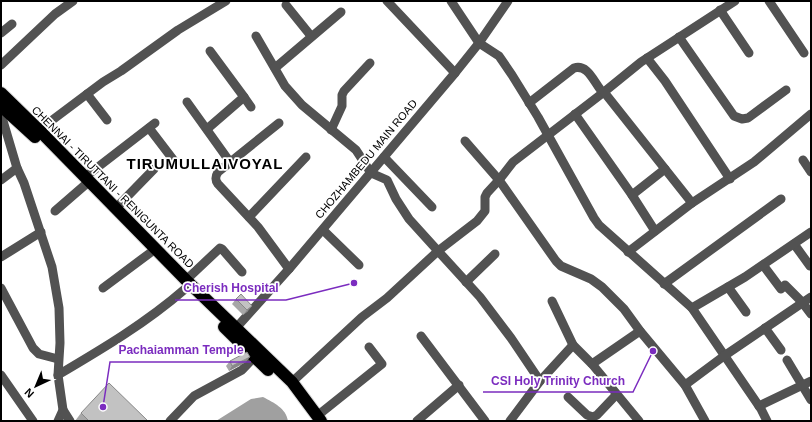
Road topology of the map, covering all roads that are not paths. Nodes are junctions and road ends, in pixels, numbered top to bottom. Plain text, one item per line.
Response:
1 (73, 1) edge
2 (226, 1) edge
3 (388, 1) edge
4 (508, 1) edge
5 (734, 1) edge
6 (769, 1) edge
7 (454, 2) edge
8 (286, 5) dead end
9 (720, 10) junction
10 (341, 12) dead end
11 (12, 24) dead end
12 (1, 33) edge
13 (256, 36) dead end
14 (311, 36) junction
15 (678, 37) junction
16 (479, 43) junction
17 (210, 51) dead end
18 (749, 53) dead end
19 (804, 53) dead end
20 (647, 58) junction
21 (370, 63) dead end
22 (1, 65) edge
23 (274, 68) junction
24 (455, 72) junction
25 (602, 90) junction
26 (786, 90) dead end
27 (1, 93) edge
28 (87, 94) junction
29 (244, 97) junction
30 (187, 102) dead end
31 (529, 103) junction
32 (1, 106) edge
33 (251, 107) dead end
34 (1, 114) edge
35 (575, 114) junction
36 (811, 114) edge
37 (107, 120) dead end
38 (279, 123) dead end
39 (207, 129) junction
40 (39, 130) junction
41 (331, 130) junction
42 (547, 135) junction
43 (4, 136) edge
44 (466, 142) dead end
45 (306, 157) dead end
46 (384, 157) junction
47 (803, 160) dead end
48 (176, 162) dead end
49 (230, 162) junction
50 (17, 168) junction
51 (154, 169) dead end
52 (665, 169) junction
53 (371, 172) junction
54 (811, 172) edge
55 (730, 179) junction
56 (1, 180) edge
57 (500, 180) junction
58 (85, 181) junction
59 (632, 195) junction
60 (781, 199) dead end
61 (692, 203) junction
62 (432, 207) dead end
63 (116, 208) junction
64 (55, 211) dead end
65 (249, 216) junction
66 (323, 230) junction
67 (655, 231) junction
68 (41, 232) junction
69 (811, 232) edge
70 (794, 244) junction
71 (438, 252) junction
72 (628, 252) junction
73 (150, 253) junction
74 (495, 254) dead end
75 (1, 257) edge
76 (359, 265) dead end
77 (763, 265) junction
78 (810, 266) dead end
79 (289, 269) junction
80 (242, 272) dead end
81 (174, 273) junction
82 (466, 282) junction
83 (664, 284) junction
84 (186, 285) junction
85 (728, 287) junction
86 (1, 288) edge
87 (103, 288) dead end
88 (811, 297) edge
89 (552, 301) dead end
90 (802, 302) junction
91 (692, 308) junction
92 (746, 312) dead end
93 (811, 314) edge
94 (236, 328) junction
95 (765, 328) junction
96 (640, 330) junction
97 (421, 336) dead end
98 (573, 345) junction
99 (369, 347) dead end
100 (781, 350) dead end
101 (257, 353) junction
102 (724, 356) junction
103 (58, 360) junction
104 (787, 360) dead end
105 (592, 364) junction
106 (1, 375) edge
107 (58, 375) junction
108 (540, 381) junction
109 (292, 382) junction
110 (807, 383) edge
111 (459, 385) junction
112 (685, 385) junction
113 (616, 395) junction
114 (568, 397) dead end
115 (811, 400) edge
116 (759, 406) junction
117 (63, 410) junction
118 (316, 419) edge
119 (33, 421) edge
120 (58, 421) edge
121 (70, 421) edge
122 (170, 421) edge
123 (417, 421) edge
124 (485, 421) edge
125 (510, 421) edge
126 (639, 421) edge
127 (705, 421) edge
128 (768, 421) edge

1 - 22 street
2 - 28 street
3 - 24 street
4 - 16 street, CHOZHAMBEDU MAIN ROAD
5 - 9 street
6 - 19 street
7 - 16 street
8 - 14 street
9 - 15 street
9 - 18 street
10 - 14 street
11 - 12 street
13 - 23 street
14 - 23 street
15 - 20 street
15 - 26 street
16 - 24 street, CHOZHAMBEDU MAIN ROAD
16 - 31 street
17 - 29 street
20 - 25 street
20 - 55 street
21 - 41 street
23 - 41 street
24 - 46 street, CHOZHAMBEDU MAIN ROAD
25 - 31 street
25 - 35 street
25 - 52 street
27 - 40 highway, CHENNAI - TIRUTTANI - RENIGUNTA ROAD
28 - 37 street
28 - 40 street
29 - 33 street
29 - 39 street
30 - 39 street
31 - 42 street
32 - 58 highway, CHENNAI - TIRUTTANI - RENIGUNTA ROAD
34 - 43 street
35 - 42 street
35 - 59 street
36 - 55 street
38 - 49 street
39 - 49 street
40 - 58 highway, CHENNAI - TIRUTTANI - RENIGUNTA ROAD
41 - 53 street
42 - 57 street
42 - 72 street
43 - 50 street
44 - 57 street
45 - 65 street
46 - 53 street, CHOZHAMBEDU MAIN ROAD
46 - 62 street
47 - 54 street
48 - 58 street
49 - 65 street
50 - 56 street
50 - 68 street
51 - 63 street
52 - 59 street
52 - 61 street
53 - 66 street, CHOZHAMBEDU MAIN ROAD
53 - 71 street
55 - 61 street
57 - 71 street
57 - 96 street
58 - 63 highway, CHENNAI - TIRUTTANI - RENIGUNTA ROAD
58 - 64 street
58 - 73 highway, CHENNAI - TIRUTTANI - RENIGUNTA ROAD
59 - 67 street
60 - 83 street
61 - 67 street
63 - 81 highway, CHENNAI - TIRUTTANI - RENIGUNTA ROAD
65 - 79 street
66 - 76 street
66 - 79 street, CHOZHAMBEDU MAIN ROAD
67 - 72 street
68 - 75 street
68 - 103 street
69 - 70 street
70 - 77 street
70 - 78 street
71 - 82 street
71 - 109 street
72 - 83 street
73 - 81 highway, CHENNAI - TIRUTTANI - RENIGUNTA ROAD
73 - 87 street
74 - 82 street
77 - 85 street
77 - 90 street
79 - 94 street, CHOZHAMBEDU MAIN ROAD
80 - 84 street
81 - 84 highway, CHENNAI - TIRUTTANI - RENIGUNTA ROAD
82 - 108 street
83 - 91 street
84 - 94 highway, CHENNAI - TIRUTTANI - RENIGUNTA ROAD
84 - 101 highway, CHENNAI - TIRUTTANI - RENIGUNTA ROAD
84 - 107 street
85 - 91 street
85 - 92 street
86 - 103 street
88 - 90 street
89 - 98 street
90 - 93 street
90 - 95 street
91 - 102 street
94 - 101 highway, CHENNAI - TIRUTTANI - RENIGUNTA ROAD
95 - 100 street
95 - 102 street
96 - 105 street
96 - 112 street
97 - 111 street
98 - 105 street
98 - 108 street
99 - 118 street
101 - 109 highway, CHENNAI - TIRUTTANI - RENIGUNTA ROAD
101 - 118 highway, CHENNAI - TIRUTTANI - RENIGUNTA ROAD
101 - 122 street
102 - 112 street
102 - 116 street
103 - 107 street
104 - 110 street
105 - 113 street
106 - 119 street
107 - 117 street
108 - 125 street
109 - 118 highway, CHENNAI - TIRUTTANI - RENIGUNTA ROAD
110 - 115 street
110 - 116 street
111 - 123 street
111 - 124 street
112 - 127 street
113 - 114 street
113 - 126 street
116 - 128 street
117 - 120 street
117 - 121 street

